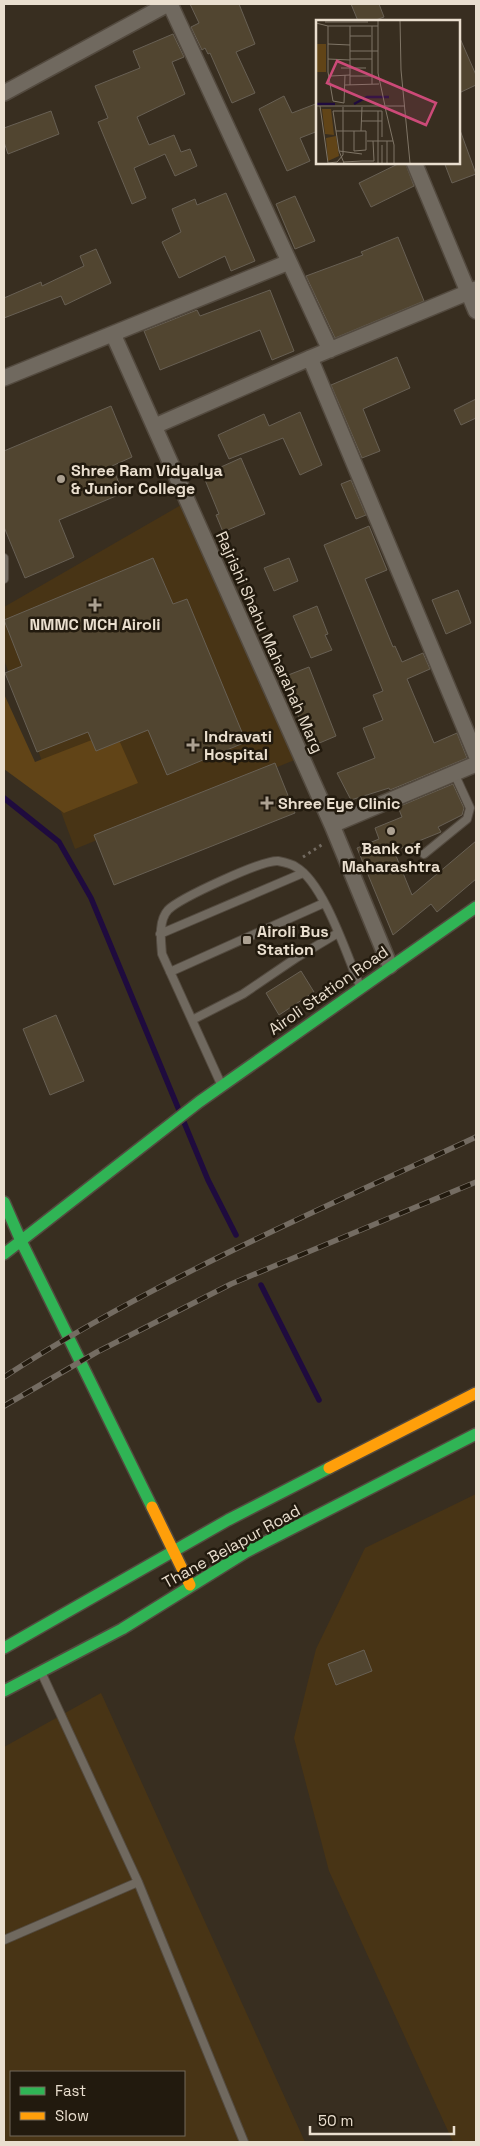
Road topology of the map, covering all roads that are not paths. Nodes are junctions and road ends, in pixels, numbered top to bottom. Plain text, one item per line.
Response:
1 (169, 4) edge
2 (4, 93) edge
3 (415, 164) edge
4 (289, 262) junction
5 (473, 291) edge
6 (476, 310) edge
7 (113, 334) junction
8 (330, 350) junction
9 (310, 358) junction
10 (4, 378) edge
11 (155, 426) junction
12 (4, 558) edge
13 (4, 579) edge
14 (476, 755) edge
15 (476, 764) edge
16 (454, 773) junction
17 (334, 831) junction
18 (424, 854) dead end
19 (303, 873) junction
20 (324, 903) junction
21 (476, 907) edge
22 (338, 933) junction
23 (160, 934) junction
24 (390, 966) junction
25 (170, 972) junction
26 (360, 987) junction
27 (192, 1020) junction
28 (222, 1086) junction
29 (4, 1202) edge
30 (21, 1241) junction
31 (4, 1254) edge
32 (476, 1393) edge
33 (476, 1434) edge
34 (174, 1552) junction
35 (190, 1585) junction
36 (4, 1648) edge
37 (40, 1670) junction
38 (4, 1691) edge
39 (138, 1882) junction
40 (4, 1940) edge
41 (244, 2142) edge

1 - 2 street
1 - 4 street
3 - 5 street
4 - 7 street
4 - 8 street
5 - 6 street
5 - 8 street
7 - 10 street
7 - 11 street, Rajrishi Shahu Maharahah Marg
8 - 9 street
9 - 11 street
9 - 14 street
11 - 17 street, Rajrishi Shahu Maharahah Marg
12 - 13 lane
15 - 16 street
16 - 17 street
16 - 18 lane
17 - 24 street, Rajrishi Shahu Maharahah Marg
19 - 20 lane
19 - 23 lane
19 - 23 lane
20 - 22 lane
20 - 25 lane
21 - 24 main road, Airoli Station Road
22 - 26 lane
22 - 27 lane
23 - 25 lane
24 - 26 main road, Airoli Station Road
25 - 27 lane
26 - 28 main road, Airoli Station Road
27 - 28 lane
28 - 30 main road, Airoli Station Road
29 - 30 main road
30 - 31 main road, Airoli Station Road
30 - 34 main road
32 - 34 main road, Thane Belapur Road
33 - 35 main road, Thane Belapur Road
34 - 35 main road
34 - 36 main road, Thane Belapur Road
35 - 37 main road, Thane Belapur Road
37 - 38 main road, Thane Belapur Road
37 - 39 lane
39 - 40 lane
39 - 41 lane

